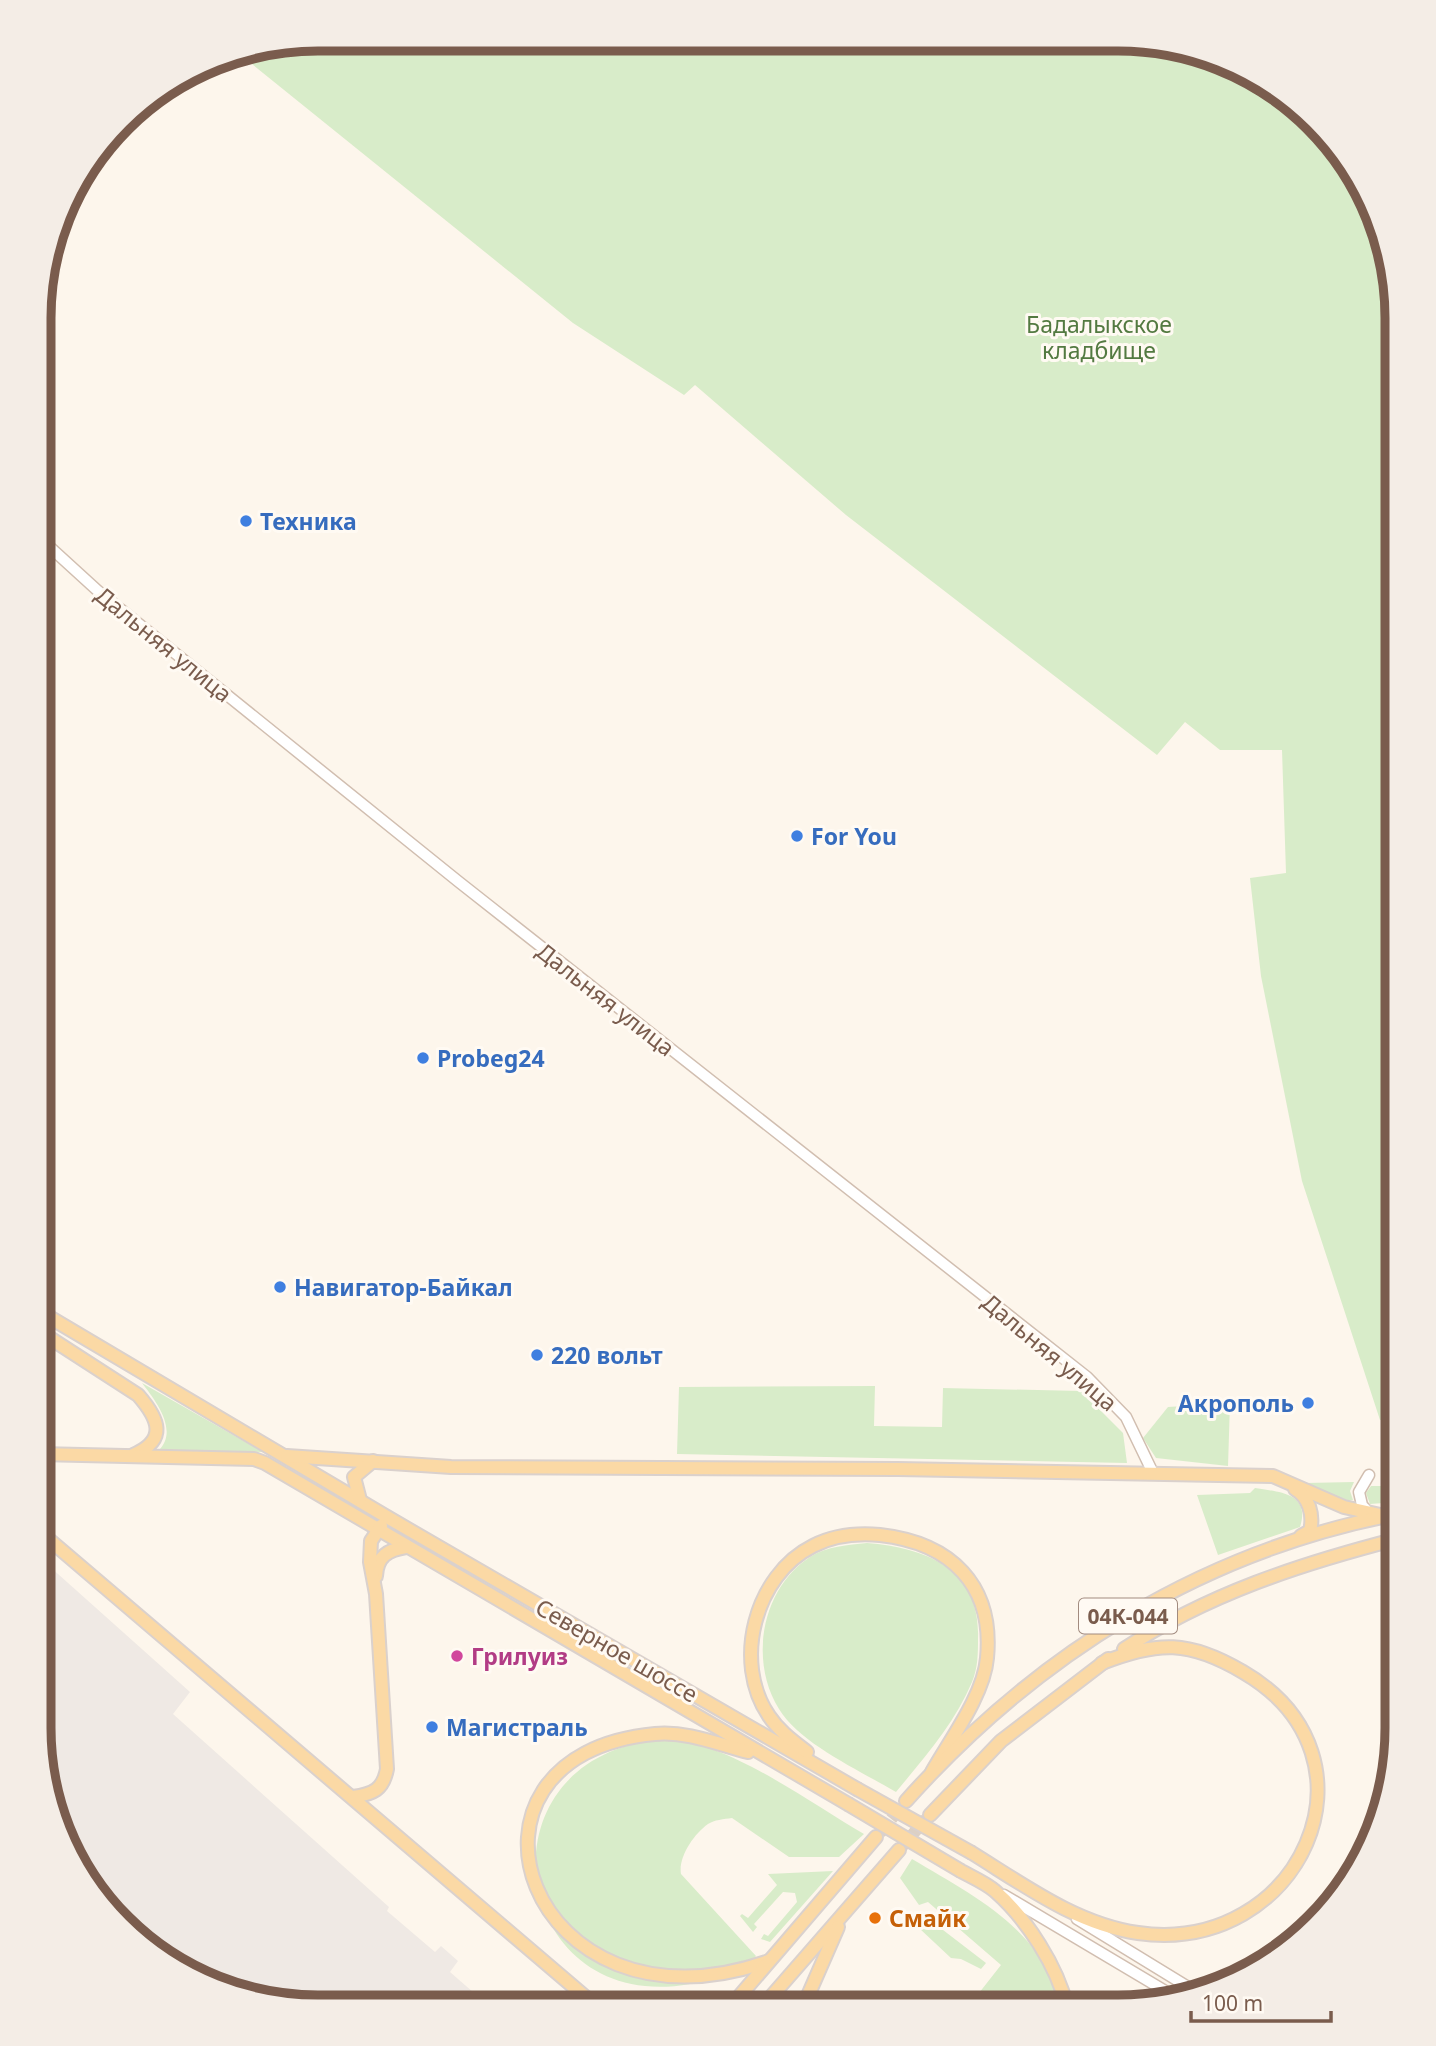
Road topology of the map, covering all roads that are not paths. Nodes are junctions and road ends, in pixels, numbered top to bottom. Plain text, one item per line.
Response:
1 (51, 548) edge
2 (51, 1318) edge
3 (51, 1339) edge
4 (51, 1454) edge
5 (129, 1456) junction
6 (287, 1456) junction
7 (373, 1461) junction
8 (1153, 1473) junction
9 (1369, 1475) dead end
10 (1273, 1476) junction
11 (360, 1501) junction
12 (1369, 1513) junction
13 (1385, 1514) edge
14 (387, 1517) junction
15 (1385, 1517) edge
16 (377, 1531) junction
17 (1296, 1539) junction
18 (51, 1541) edge
19 (1385, 1542) edge
20 (406, 1547) junction
21 (376, 1594) junction
22 (1102, 1663) junction
23 (765, 1756) junction
24 (932, 1772) junction
25 (843, 1780) junction
26 (353, 1797) junction
27 (906, 1801) tunnel mouth
28 (930, 1815) tunnel mouth
29 (876, 1837) tunnel mouth
30 (899, 1850) tunnel mouth
31 (994, 1890) junction
32 (1062, 1908) junction
33 (537, 1914) dead end
34 (844, 1914) junction
35 (769, 1961) junction
36 (734, 1982) dead end
37 (1187, 1986) edge
38 (1165, 1991) edge
39 (583, 1995) edge
40 (740, 1995) edge
41 (773, 1995) edge
42 (808, 1995) edge
43 (1063, 1995) edge

1 - 8 street, Дальняя улица
2 - 6 main road, Северное шоссе
3 - 5 main road
4 - 5 main road, Северное шоссе
5 - 16 main road, Северное шоссе
6 - 7 main road
6 - 11 main road, Северное шоссе
7 - 8 main road
7 - 11 main road
8 - 10 main road
9 - 12 street
10 - 12 main road
10 - 17 main road
11 - 14 main road, Северное шоссе
12 - 13 main road
14 - 16 main road
14 - 25 main road, Северное шоссе
15 - 17 main road, 04К-044
16 - 20 main road, Северное шоссе
16 - 21 main road
17 - 24 main road, 04К-044
18 - 26 main road
19 - 22 main road, 04К-044
20 - 21 main road
20 - 23 main road, Северное шоссе
21 - 26 main road
22 - 28 main road, 04К-044
22 - 32 main road
23 - 31 main road, Северное шоссе, bridge
23 - 33 main road
24 - 25 main road
24 - 27 main road, 04К-044
25 - 32 main road, Северное шоссе, bridge
26 - 39 main road
29 - 35 main road
30 - 34 main road
31 - 38 street, Северное шоссе
31 - 43 main road
32 - 37 street, Северное шоссе
34 - 41 main road
34 - 42 main road
35 - 36 main road
35 - 40 main road

